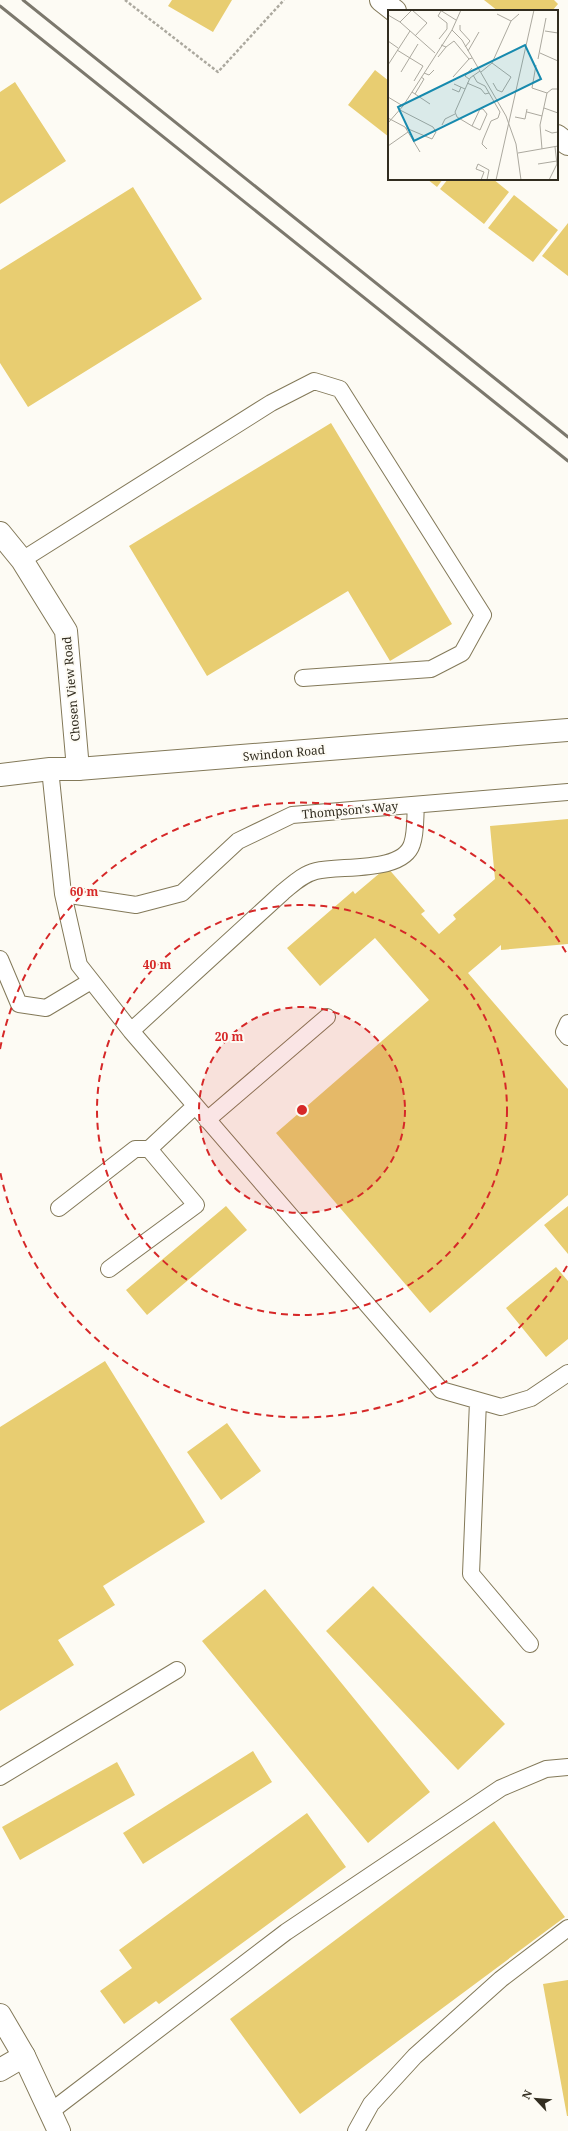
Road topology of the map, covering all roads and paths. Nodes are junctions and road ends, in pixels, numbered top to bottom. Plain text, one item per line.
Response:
1 (125, 0) edge
2 (284, 0) edge
3 (381, 0) edge
4 (394, 10) edge
5 (558, 137) edge
6 (568, 144) edge
7 (0, 533) edge
8 (22, 560) junction
9 (303, 678) dead end
10 (568, 730) edge
11 (50, 769) junction
12 (78, 770) junction
13 (0, 775) edge
14 (568, 792) edge
15 (416, 805) junction
16 (63, 894) junction
17 (0, 959) edge
18 (91, 981) junction
19 (327, 1017) dead end
20 (568, 1023) edge
21 (131, 1031) junction
22 (568, 1037) edge
23 (195, 1106) junction
24 (207, 1120) junction
25 (149, 1149) junction
26 (59, 1208) dead end
27 (109, 1270) dead end
28 (568, 1373) edge
29 (478, 1401) junction
30 (530, 1644) dead end
31 (177, 1670) dead end
32 (568, 1767) edge
33 (0, 1777) edge
34 (568, 1928) edge
35 (0, 2015) edge
36 (24, 2056) junction
37 (0, 2070) edge
38 (55, 2122) edge
39 (356, 2131) edge

1 - 2 path
3 - 4 street
5 - 6 street
7 - 8 street, Chosen View Road
8 - 9 lane
8 - 12 street, Chosen View Road
10 - 12 street, Swindon Road
11 - 12 street, Swindon Road
11 - 13 street, Swindon Road
11 - 16 lane
14 - 15 lane, Thompson's Way
15 - 16 lane, Thompson's Way
15 - 21 lane
16 - 18 lane
17 - 18 lane
18 - 21 lane
19 - 24 lane
20 - 22 lane
21 - 23 lane
23 - 24 lane
23 - 25 lane
24 - 29 lane
25 - 26 lane
25 - 27 lane
28 - 29 lane
29 - 30 lane
31 - 33 lane
32 - 38 lane
34 - 39 lane
35 - 36 street
36 - 37 street
36 - 38 street

